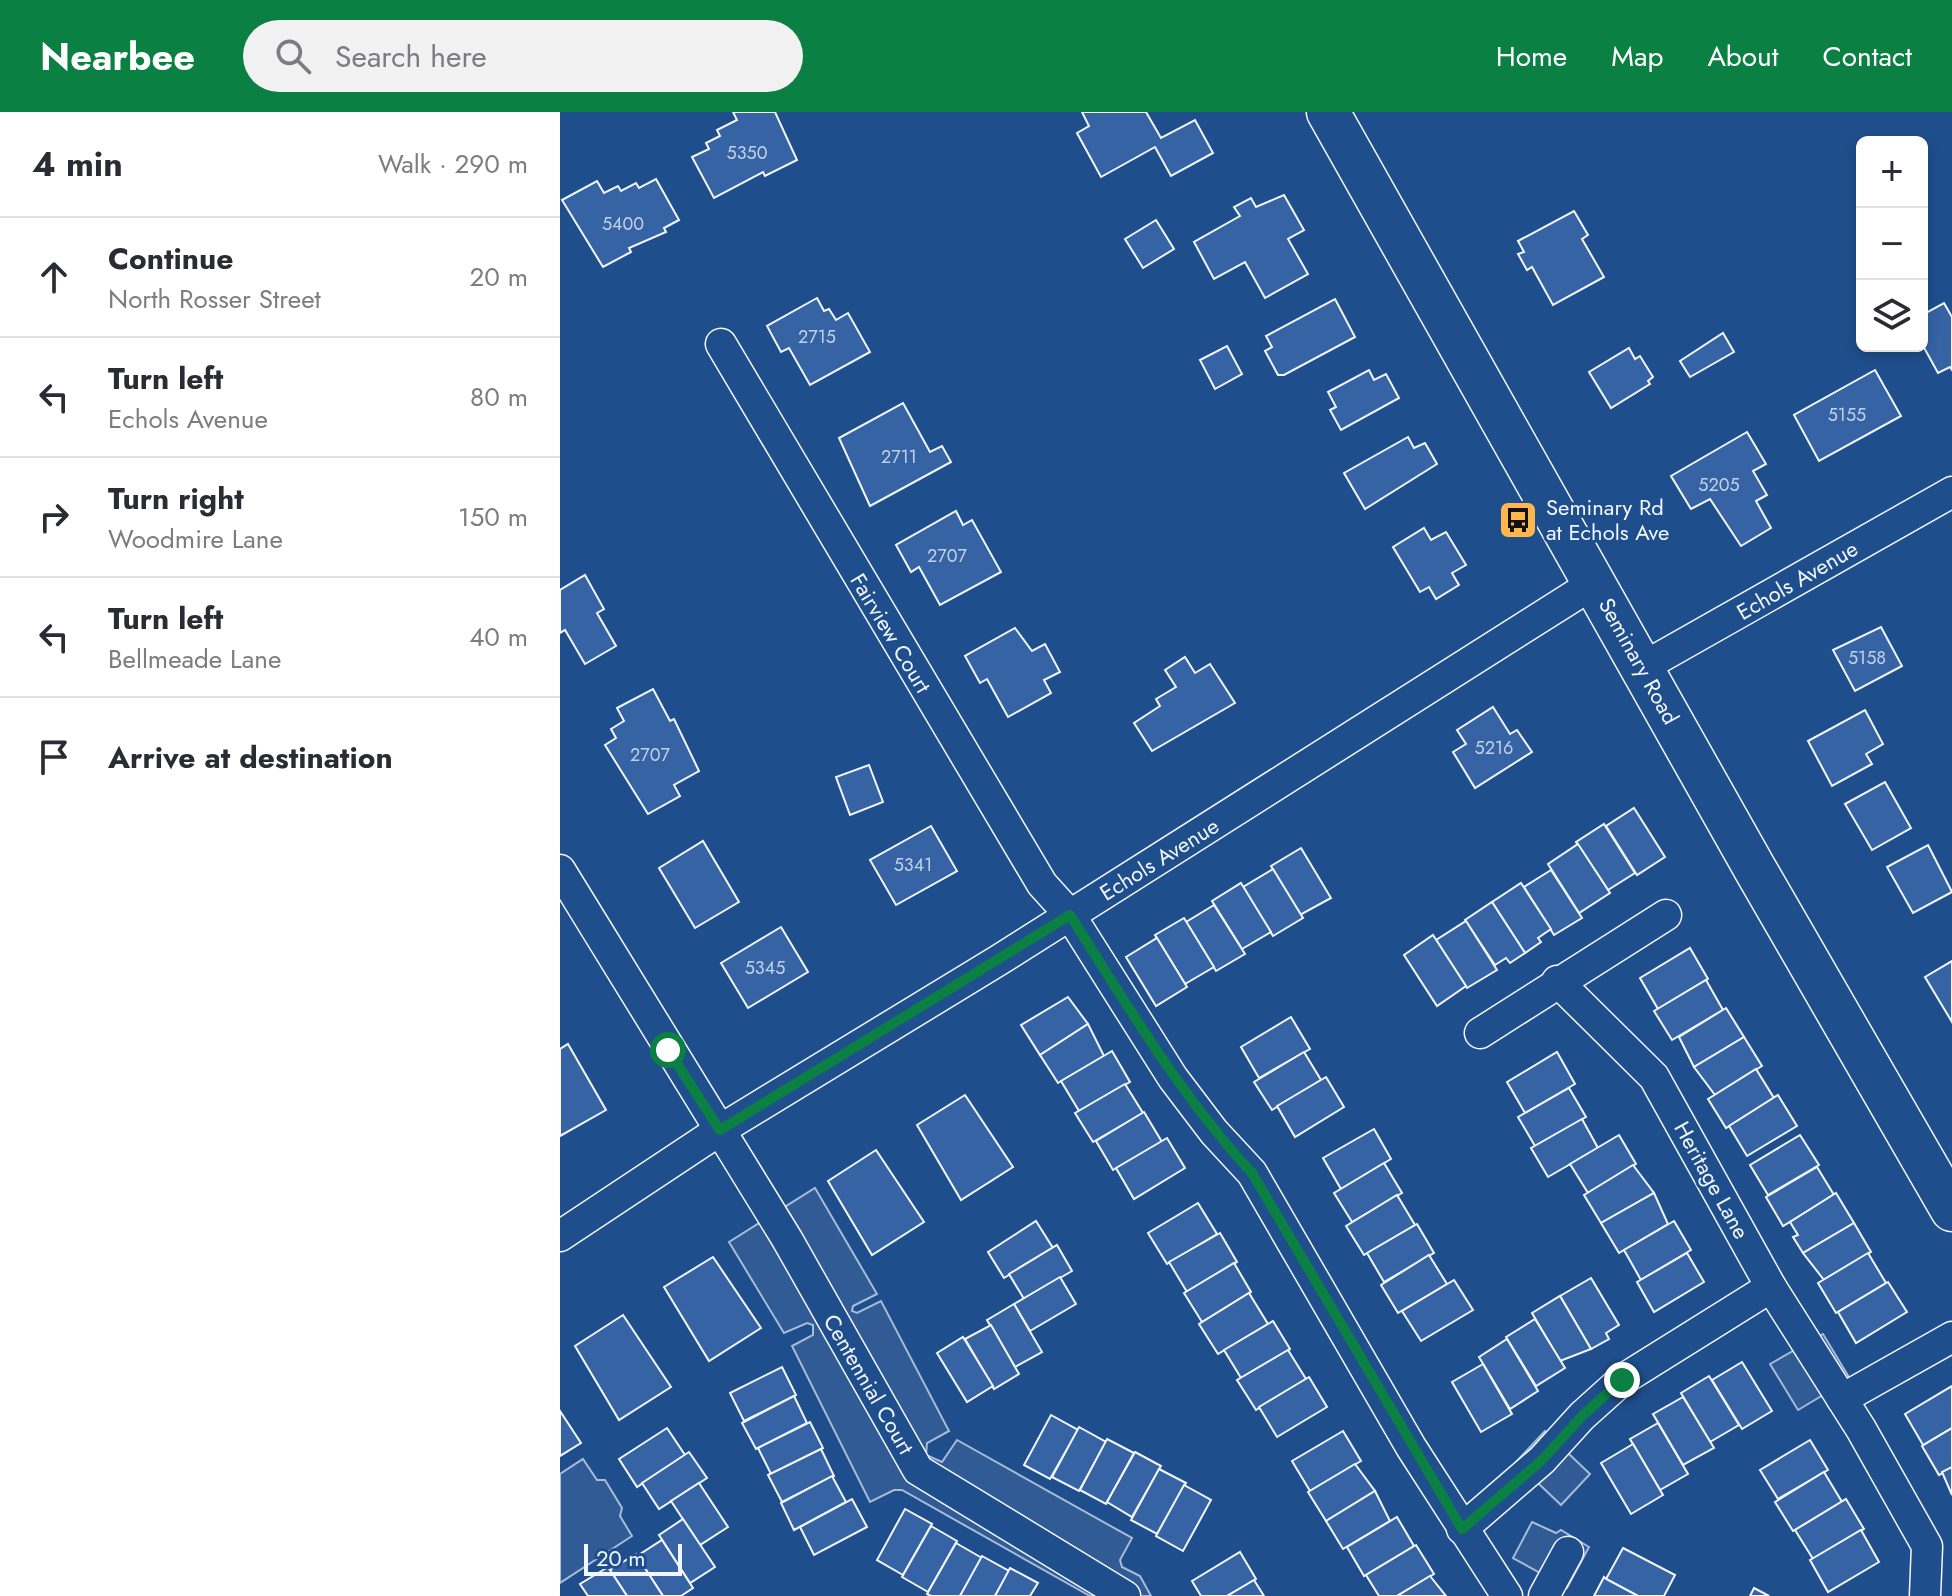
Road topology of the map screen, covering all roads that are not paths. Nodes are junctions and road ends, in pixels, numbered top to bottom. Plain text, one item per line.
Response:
1 (1328, 112) edge
2 (721, 344) dead end
3 (1952, 492) edge
4 (1596, 582) junction
5 (1643, 667) junction
6 (560, 870) edge
7 (1070, 915) junction
8 (1666, 915) dead end
9 (1557, 981) junction
10 (1480, 1033) dead end
11 (720, 1130) junction
12 (1952, 1210) edge
13 (560, 1236) edge
14 (1771, 1287) junction
15 (1952, 1337) edge
16 (1842, 1399) junction
17 (1462, 1529) junction
18 (1568, 1552) dead end
19 (1125, 1596) edge
20 (1507, 1596) edge
21 (1544, 1596) edge
22 (1925, 1596) edge

1 - 4 main road, Seminary Road
2 - 7 street, Fairview Court
3 - 5 street, Echols Avenue
4 - 5 main road, Seminary Road
4 - 7 street, Echols Avenue
5 - 12 main road, Seminary Road
6 - 11 street, Centennial Court
7 - 11 street, Echols Avenue
7 - 17 street, Fairview Court
8 - 9 street
9 - 10 street
9 - 14 street, Heritage Lane
11 - 13 street, Echols Avenue
11 - 19 street, Centennial Court
14 - 16 street, Heritage Lane
14 - 17 street
15 - 16 street
16 - 22 street, Heritage Lane
17 - 20 street, Fairview Court
18 - 21 street

